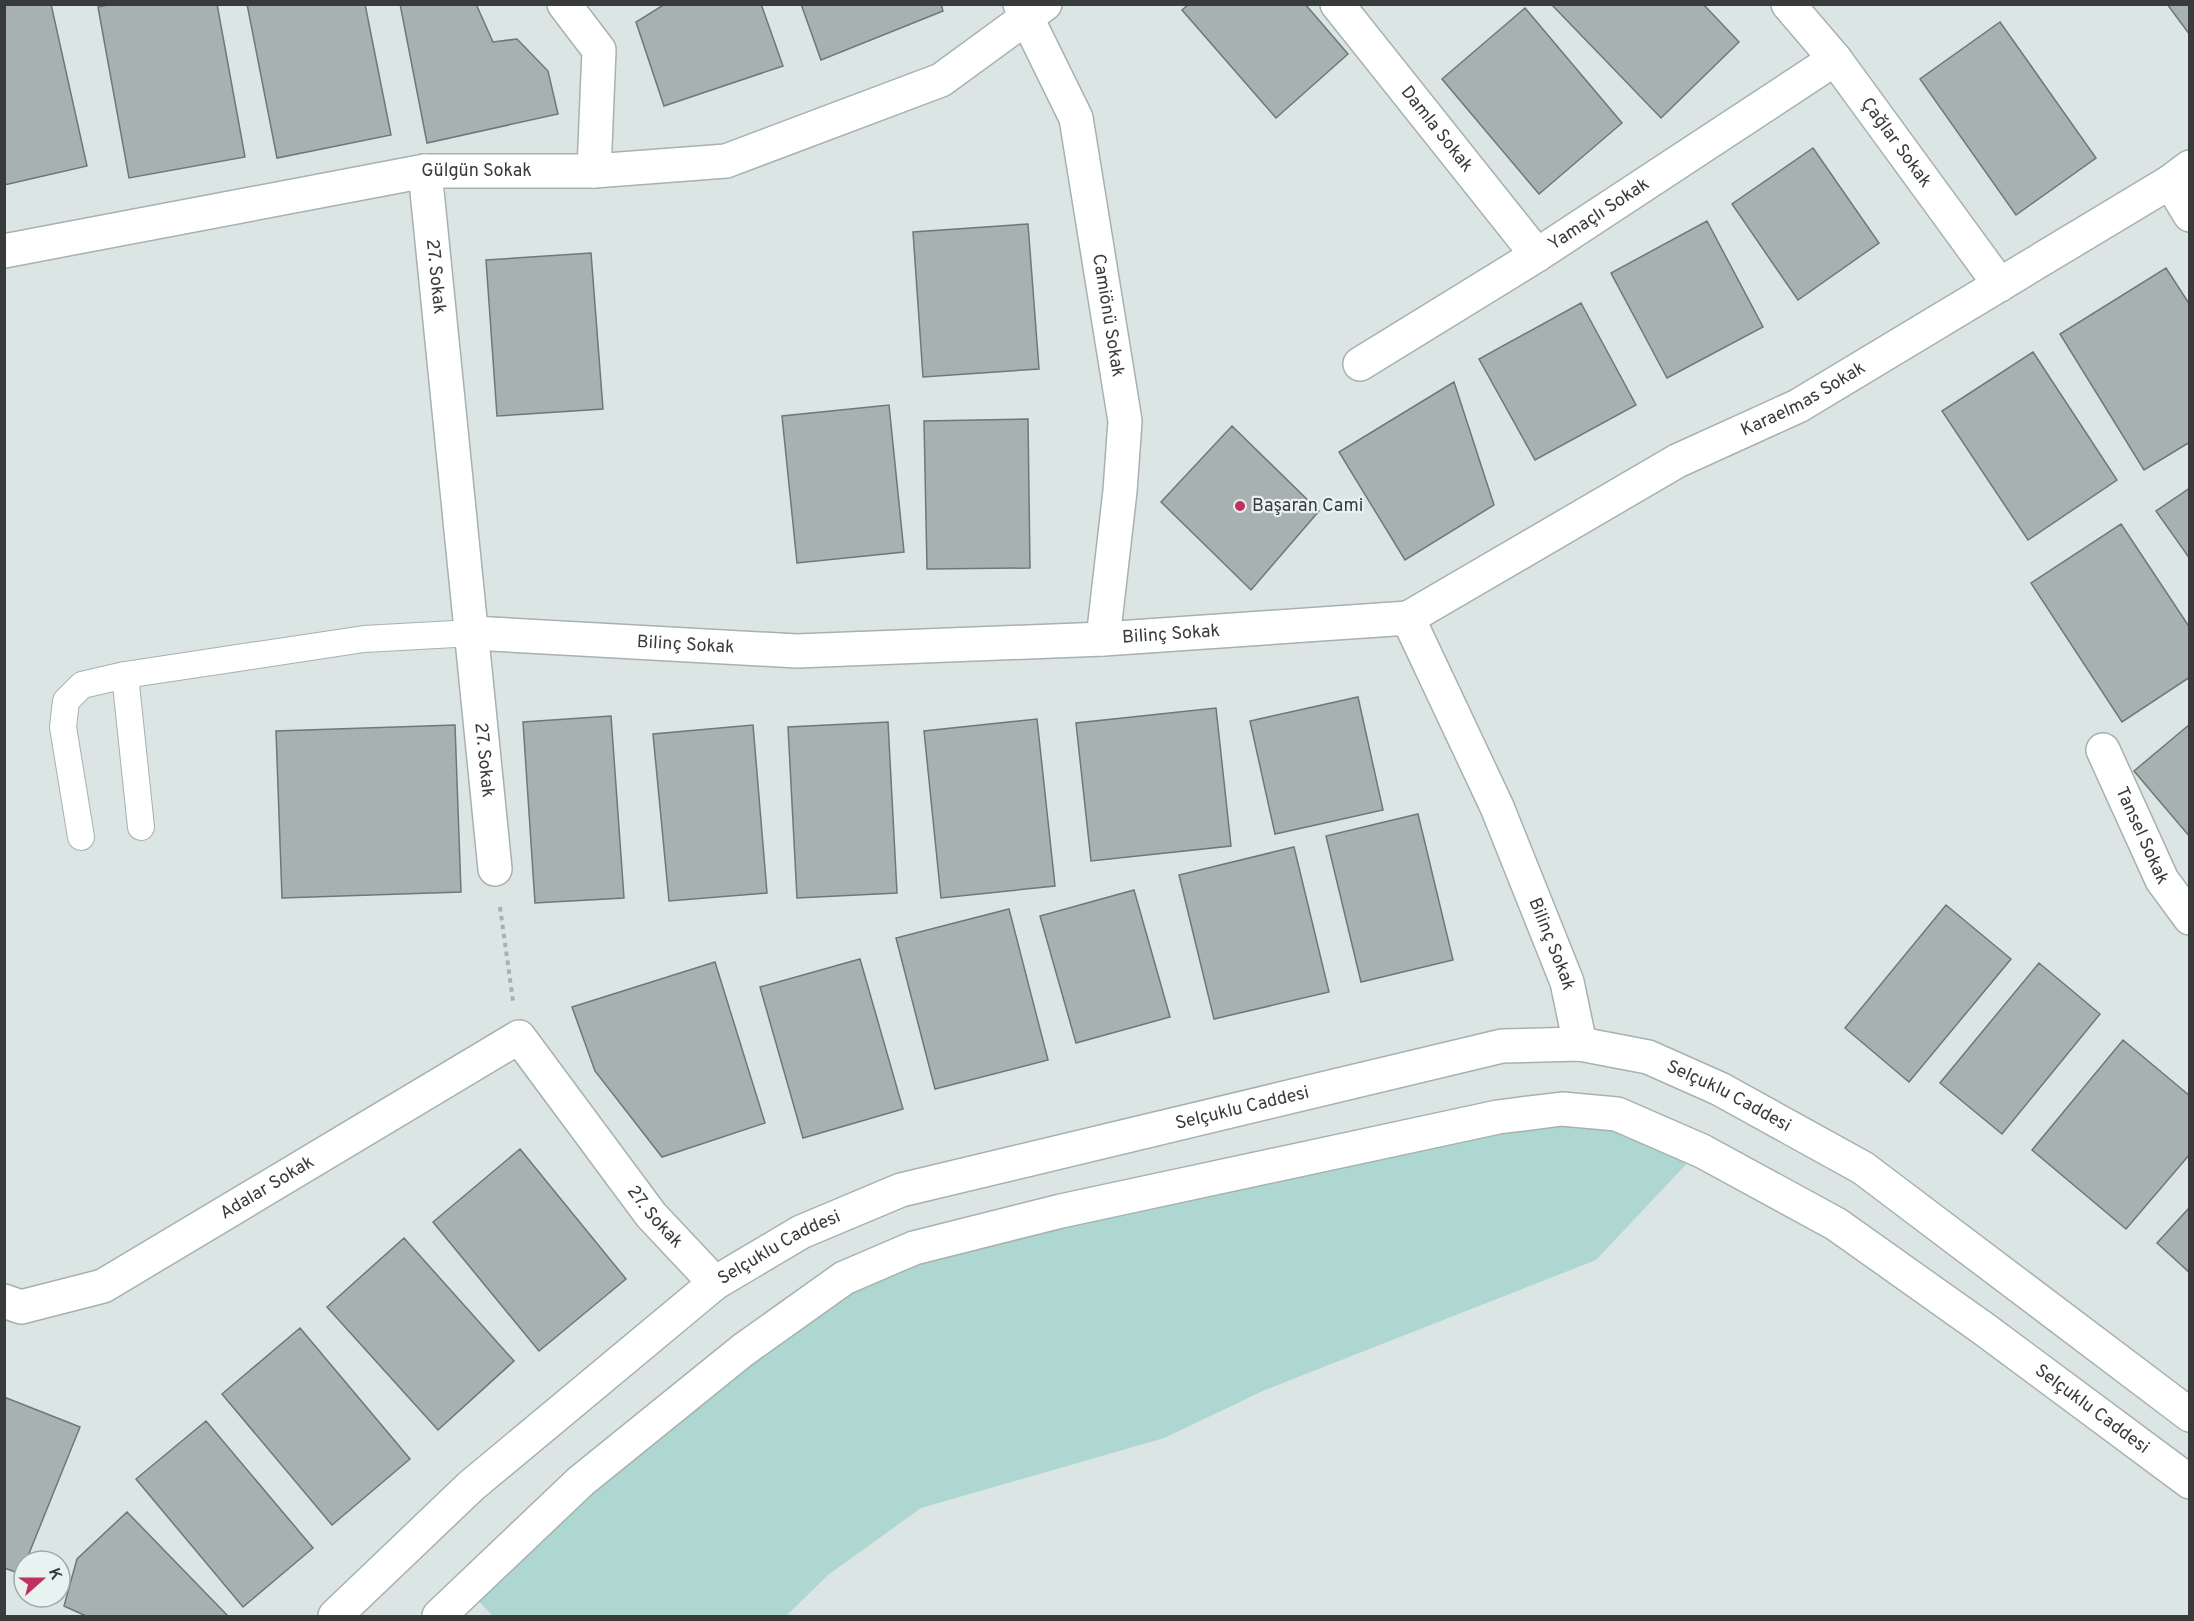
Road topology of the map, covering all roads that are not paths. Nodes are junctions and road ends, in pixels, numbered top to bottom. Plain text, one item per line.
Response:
1 (564, 4) edge
2 (1337, 4) edge
3 (1788, 4) edge
4 (1030, 9) edge
5 (1835, 60) junction
6 (425, 171) junction
7 (594, 171) junction
8 (2180, 175) edge
9 (2190, 215) edge
10 (4, 251) edge
11 (1537, 255) junction
12 (2000, 285) junction
13 (1360, 364) dead end
14 (1408, 618) junction
15 (473, 633) junction
16 (1103, 639) junction
17 (124, 675) junction
18 (2103, 750) dead end
19 (141, 827) dead end
20 (81, 837) dead end
21 (495, 869) road end
22 (2190, 918) edge
23 (519, 1037) joint
24 (1580, 1044) junction
25 (715, 1282) junction
26 (4, 1301) edge
27 (2190, 1415) edge
28 (2190, 1482) edge
29 (335, 1617) edge
30 (439, 1617) edge

1 - 7 street
2 - 11 street, Damla Sokak
3 - 5 street, Çağlar Sokak
4 - 7 street, Gülgün Sokak
4 - 16 street, Camiönü Sokak
5 - 11 street, Yamaçlı Sokak
5 - 12 street, Çağlar Sokak
6 - 7 street, Gülgün Sokak
6 - 10 street, Gülgün Sokak
6 - 15 street, 27. Sokak
8 - 9 street
8 - 12 street, Karaelmas Sokak
11 - 13 street, Yamaçlı Sokak
12 - 14 street, Karaelmas Sokak
14 - 16 street, Bilinç Sokak
14 - 24 street, Bilinç Sokak
15 - 16 street, Bilinç Sokak
15 - 17 lane
15 - 21 street, 27. Sokak
17 - 19 lane
17 - 20 lane
18 - 22 street, Tansel Sokak
23 - 25 street, 27. Sokak
23 - 26 street, Adalar Sokak
24 - 25 street, Selçuklu Caddesi
24 - 27 street, Selçuklu Caddesi
25 - 29 street, Selçuklu Caddesi
28 - 30 street, Selçuklu Caddesi

